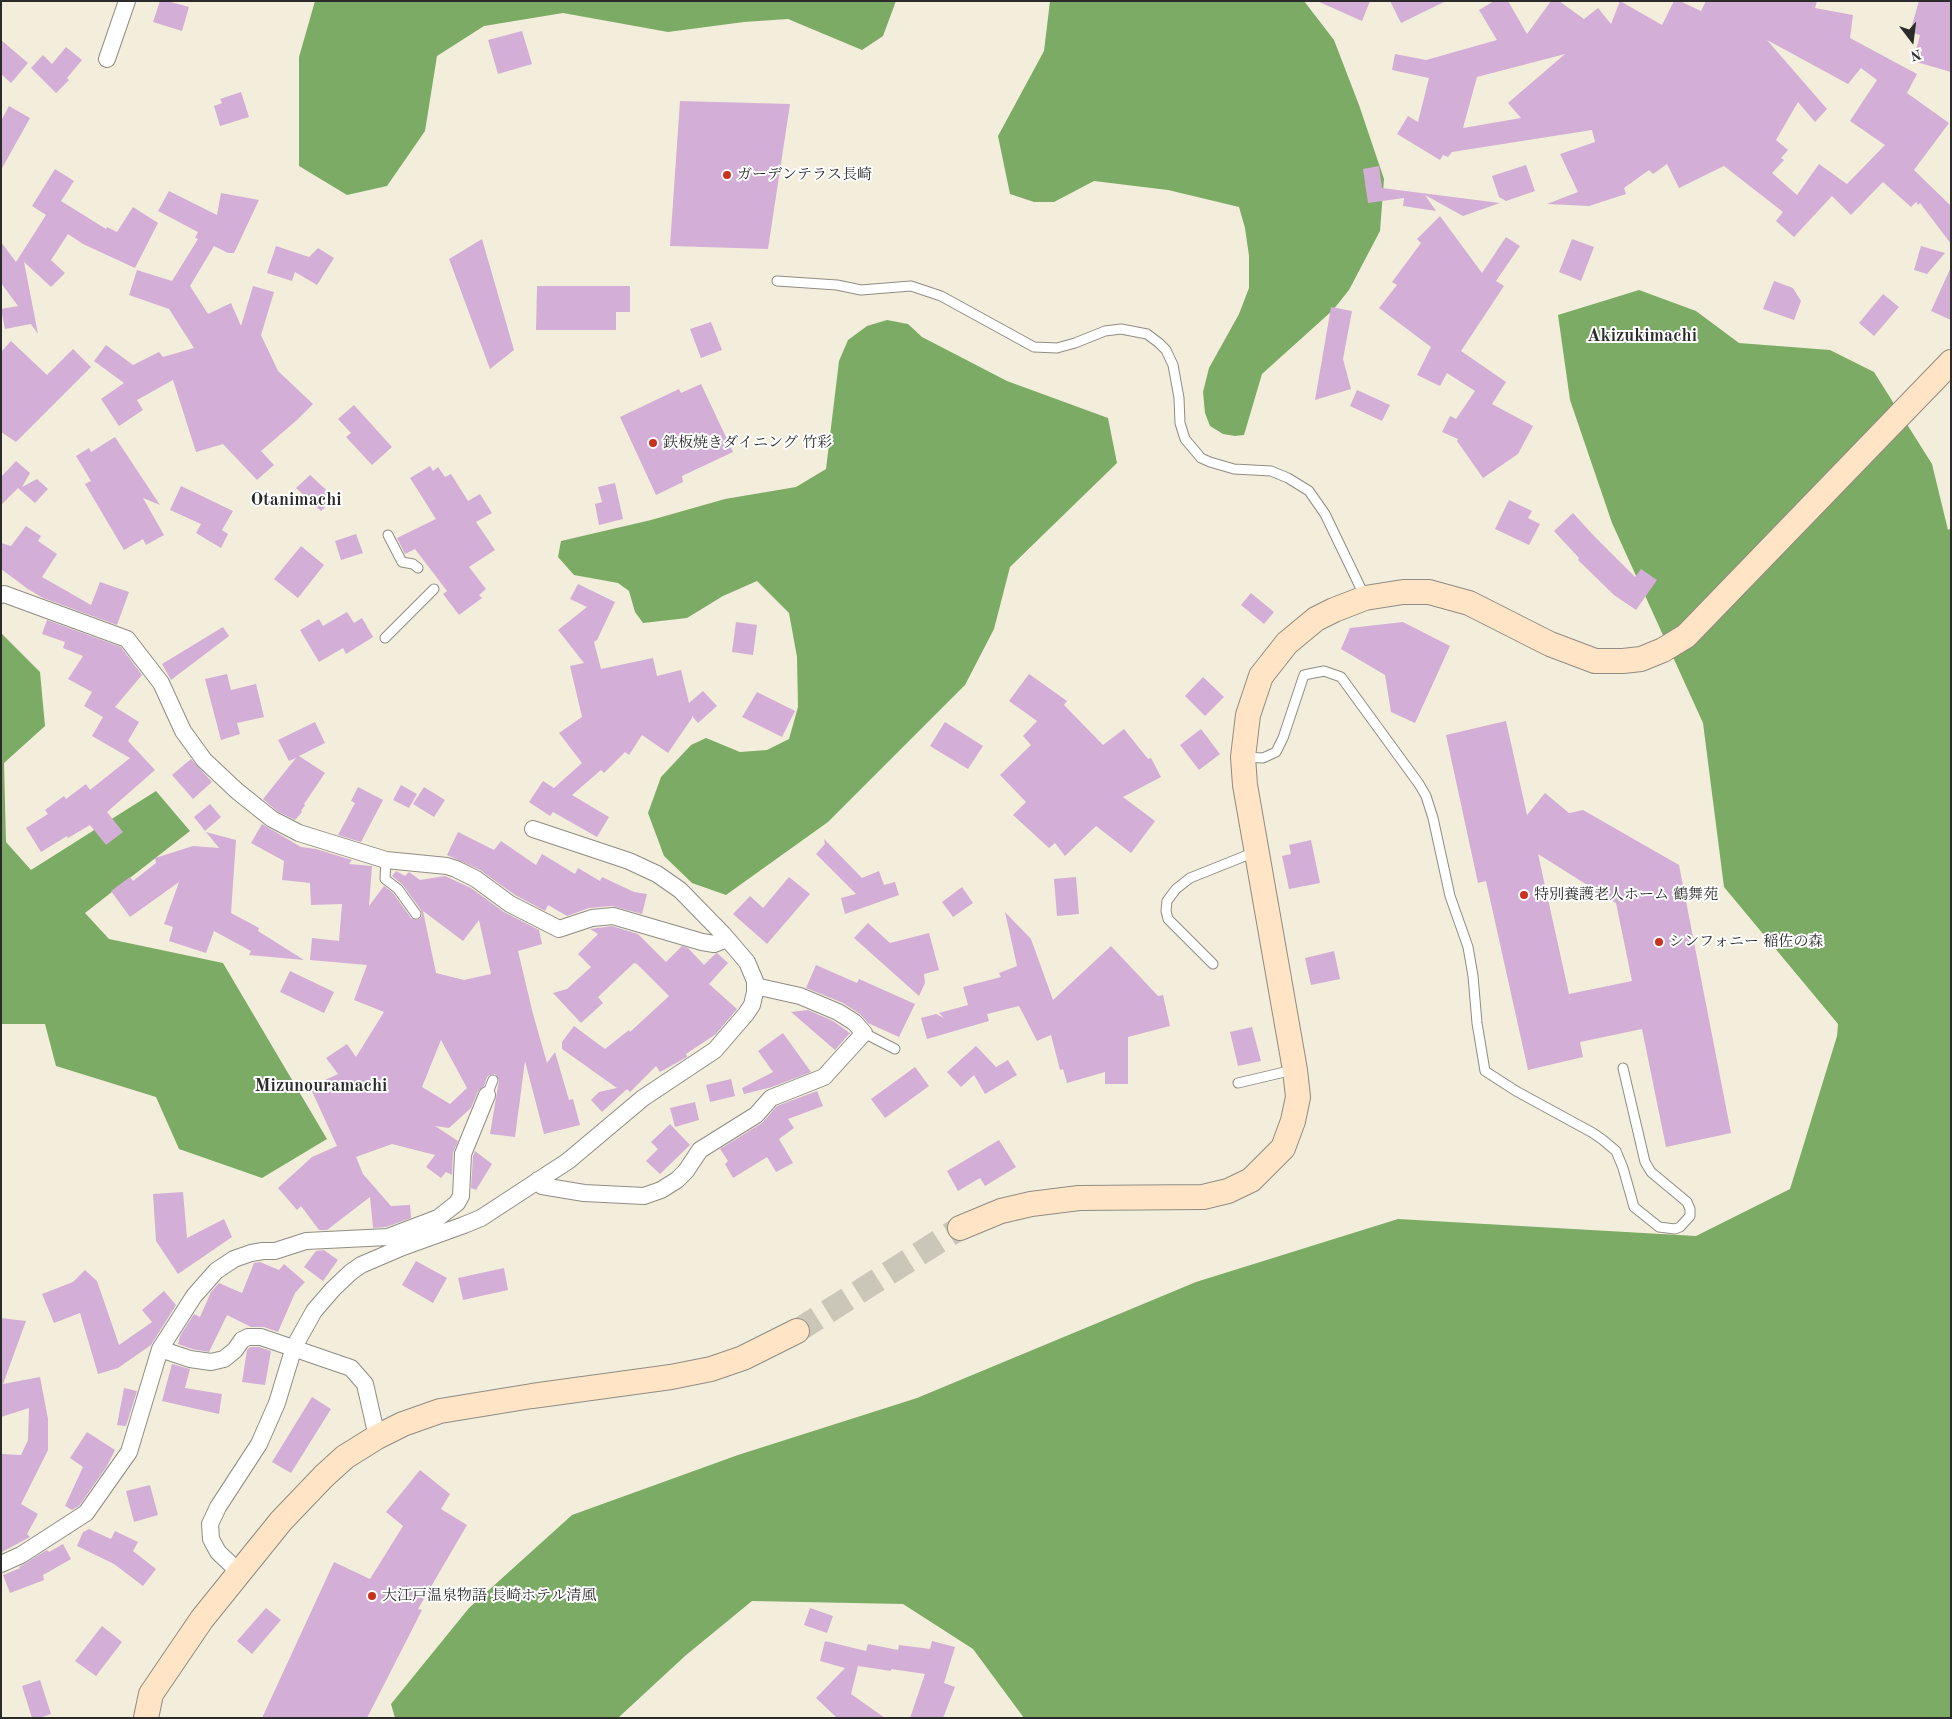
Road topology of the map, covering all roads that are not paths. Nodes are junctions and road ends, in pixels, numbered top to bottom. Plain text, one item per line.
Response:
1 (127, 1) edge
2 (107, 59) dead end
3 (777, 281) dead end
4 (1951, 362) edge
5 (388, 535) dead end
6 (418, 568) dead end
7 (434, 589) dead end
8 (1, 595) edge
9 (1365, 598) junction
10 (385, 638) dead end
11 (1243, 757) junction
12 (533, 828) dead end
13 (1256, 852) junction
14 (386, 860) junction
15 (416, 914) dead end
16 (727, 940) junction
17 (1213, 964) dead end
18 (755, 986) junction
19 (864, 1033) junction
20 (895, 1049) dead end
21 (1623, 1068) dead end
22 (1295, 1070) junction
23 (1238, 1083) dead end
24 (490, 1087) dead end
25 (538, 1180) junction
26 (960, 1228) tunnel mouth
27 (797, 1331) tunnel mouth
28 (294, 1347) junction
29 (160, 1350) junction
30 (377, 1437) junction
31 (1, 1564) edge
32 (240, 1573) junction
33 (146, 1718) edge

1 - 2 street
3 - 9 lane
4 - 9 street
5 - 6 lane
7 - 10 lane
8 - 14 street
9 - 11 street
11 - 13 street
11 - 21 lane
12 - 16 street
13 - 17 lane
13 - 22 street
14 - 15 lane
14 - 16 street
16 - 18 street
18 - 19 street
18 - 25 street
19 - 20 lane
19 - 25 street
22 - 23 lane
22 - 26 street
24 - 29 street
25 - 28 street
27 - 30 street
28 - 29 street
28 - 30 street
28 - 32 street
29 - 31 street
30 - 32 street
32 - 33 street

